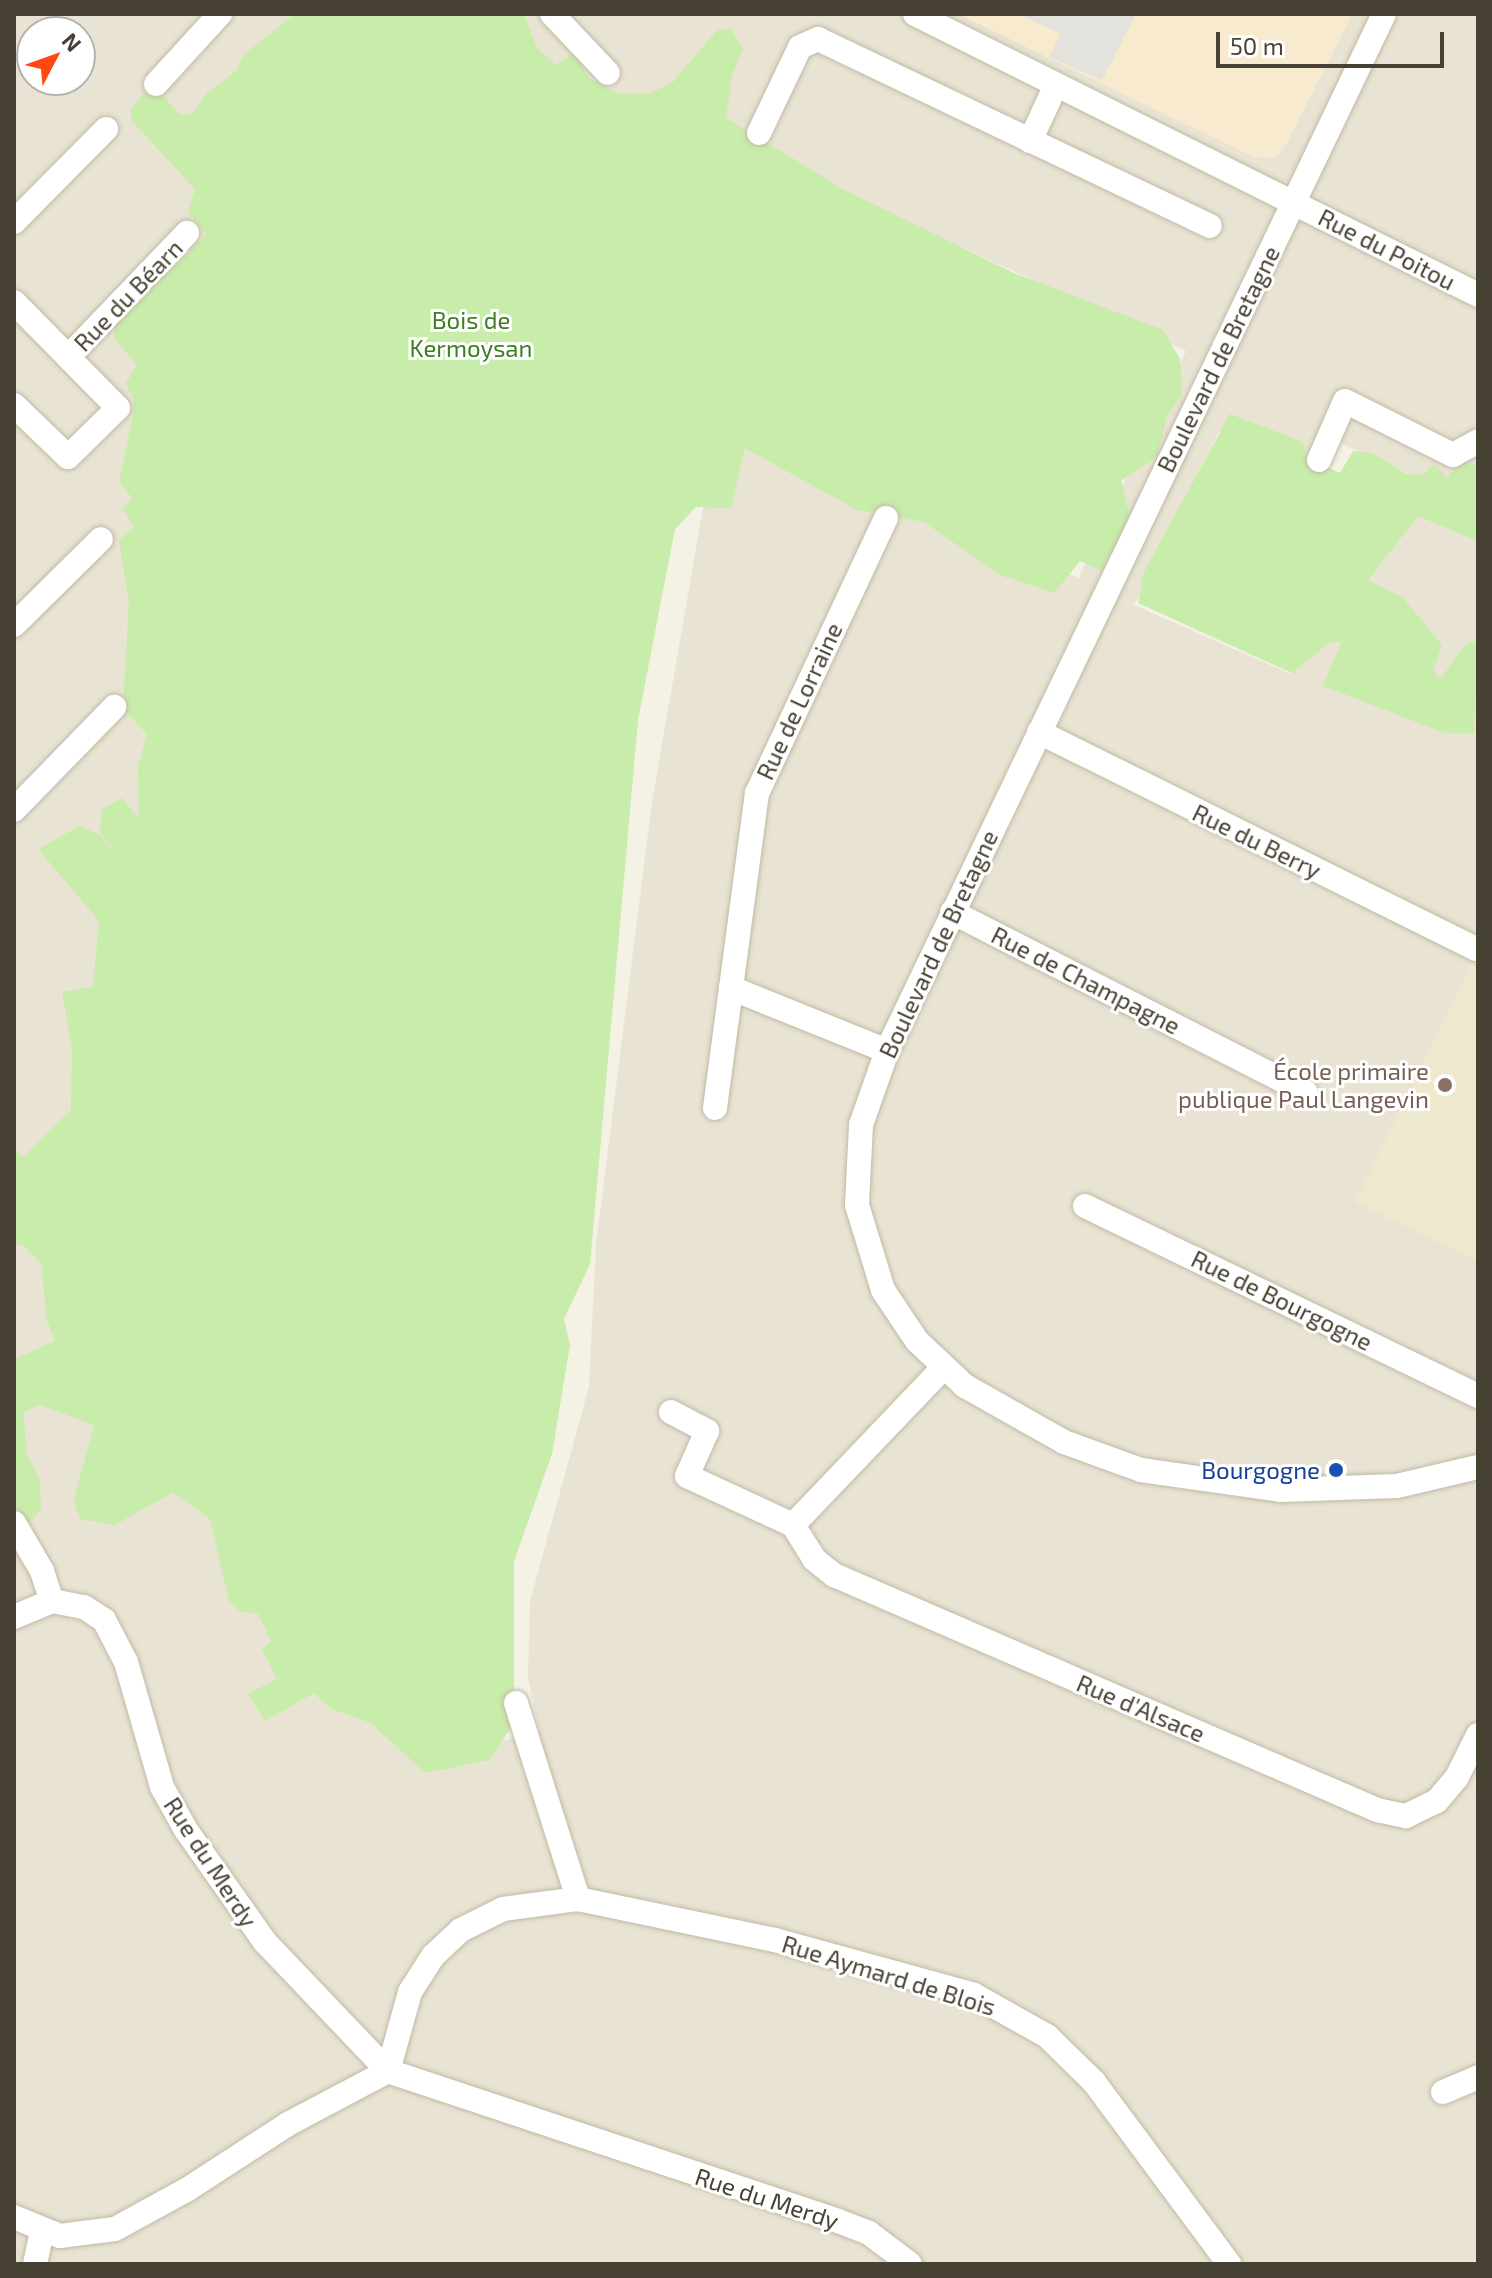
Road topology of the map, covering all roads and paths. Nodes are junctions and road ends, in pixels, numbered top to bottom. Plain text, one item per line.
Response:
1 (220, 14) edge
2 (552, 14) edge
3 (915, 14) edge
4 (1384, 14) edge
5 (608, 73) dead end
6 (156, 84) dead end
7 (1056, 85) junction
8 (106, 129) dead end
9 (759, 133) dead end
10 (1030, 141) junction
11 (1297, 201) junction
12 (14, 222) edge
13 (1210, 226) dead end
14 (187, 233) dead end
15 (1478, 295) edge
16 (14, 302) edge
17 (68, 357) junction
18 (14, 405) edge
19 (1478, 441) edge
20 (1319, 460) dead end
21 (886, 518) dead end
22 (101, 539) dead end
23 (14, 625) edge
24 (114, 707) dead end
25 (1039, 732) junction
26 (14, 810) edge
27 (952, 912) junction
28 (1476, 949) edge
29 (731, 988) junction
30 (887, 1051) junction
31 (1306, 1092) dead end
32 (715, 1108) dead end
33 (1085, 1206) dead end
34 (943, 1368) junction
35 (1478, 1396) edge
36 (671, 1412) dead end
37 (1478, 1467) edge
38 (14, 1523) edge
39 (793, 1525) junction
40 (52, 1601) junction
41 (14, 1617) edge
42 (516, 1703) dead end
43 (1478, 1735) edge
44 (578, 1899) junction
45 (388, 2071) junction
46 (1478, 2077) edge
47 (1443, 2092) dead end
48 (14, 2217) edge
49 (42, 2232) junction
50 (35, 2264) edge
51 (910, 2264) edge
52 (1229, 2264) edge

1 - 6 street
2 - 5 street
3 - 7 street, Rue du Poitou
4 - 11 street, Boulevard de Bretagne
7 - 10 street
7 - 11 street, Rue du Poitou
8 - 12 street
9 - 10 street
10 - 13 street
11 - 15 street, Rue du Poitou
11 - 25 street, Boulevard de Bretagne
14 - 17 street, Rue du Béarn
16 - 17 street, Rue du Béarn
17 - 18 street, Rue du Béarn
19 - 20 street
21 - 29 street, Rue de Lorraine
22 - 23 street
24 - 26 street
25 - 27 street, Boulevard de Bretagne
25 - 28 street, Rue du Berry
27 - 30 street, Boulevard de Bretagne
27 - 31 street, Rue de Champagne
29 - 30 street
29 - 32 street, Rue de Lorraine
30 - 34 street, Boulevard de Bretagne
33 - 35 street, Rue de Bourgogne
34 - 37 street, Boulevard de Bretagne
34 - 39 street
36 - 39 street
38 - 40 street
39 - 43 street, Rue d'Alsace
40 - 41 street
40 - 45 street, Rue du Merdy
42 - 44 street
44 - 45 street, Rue Aymard de Blois
44 - 52 street, Rue Aymard de Blois
45 - 49 street
45 - 51 street, Rue du Merdy
46 - 47 street
48 - 49 street
49 - 50 street

